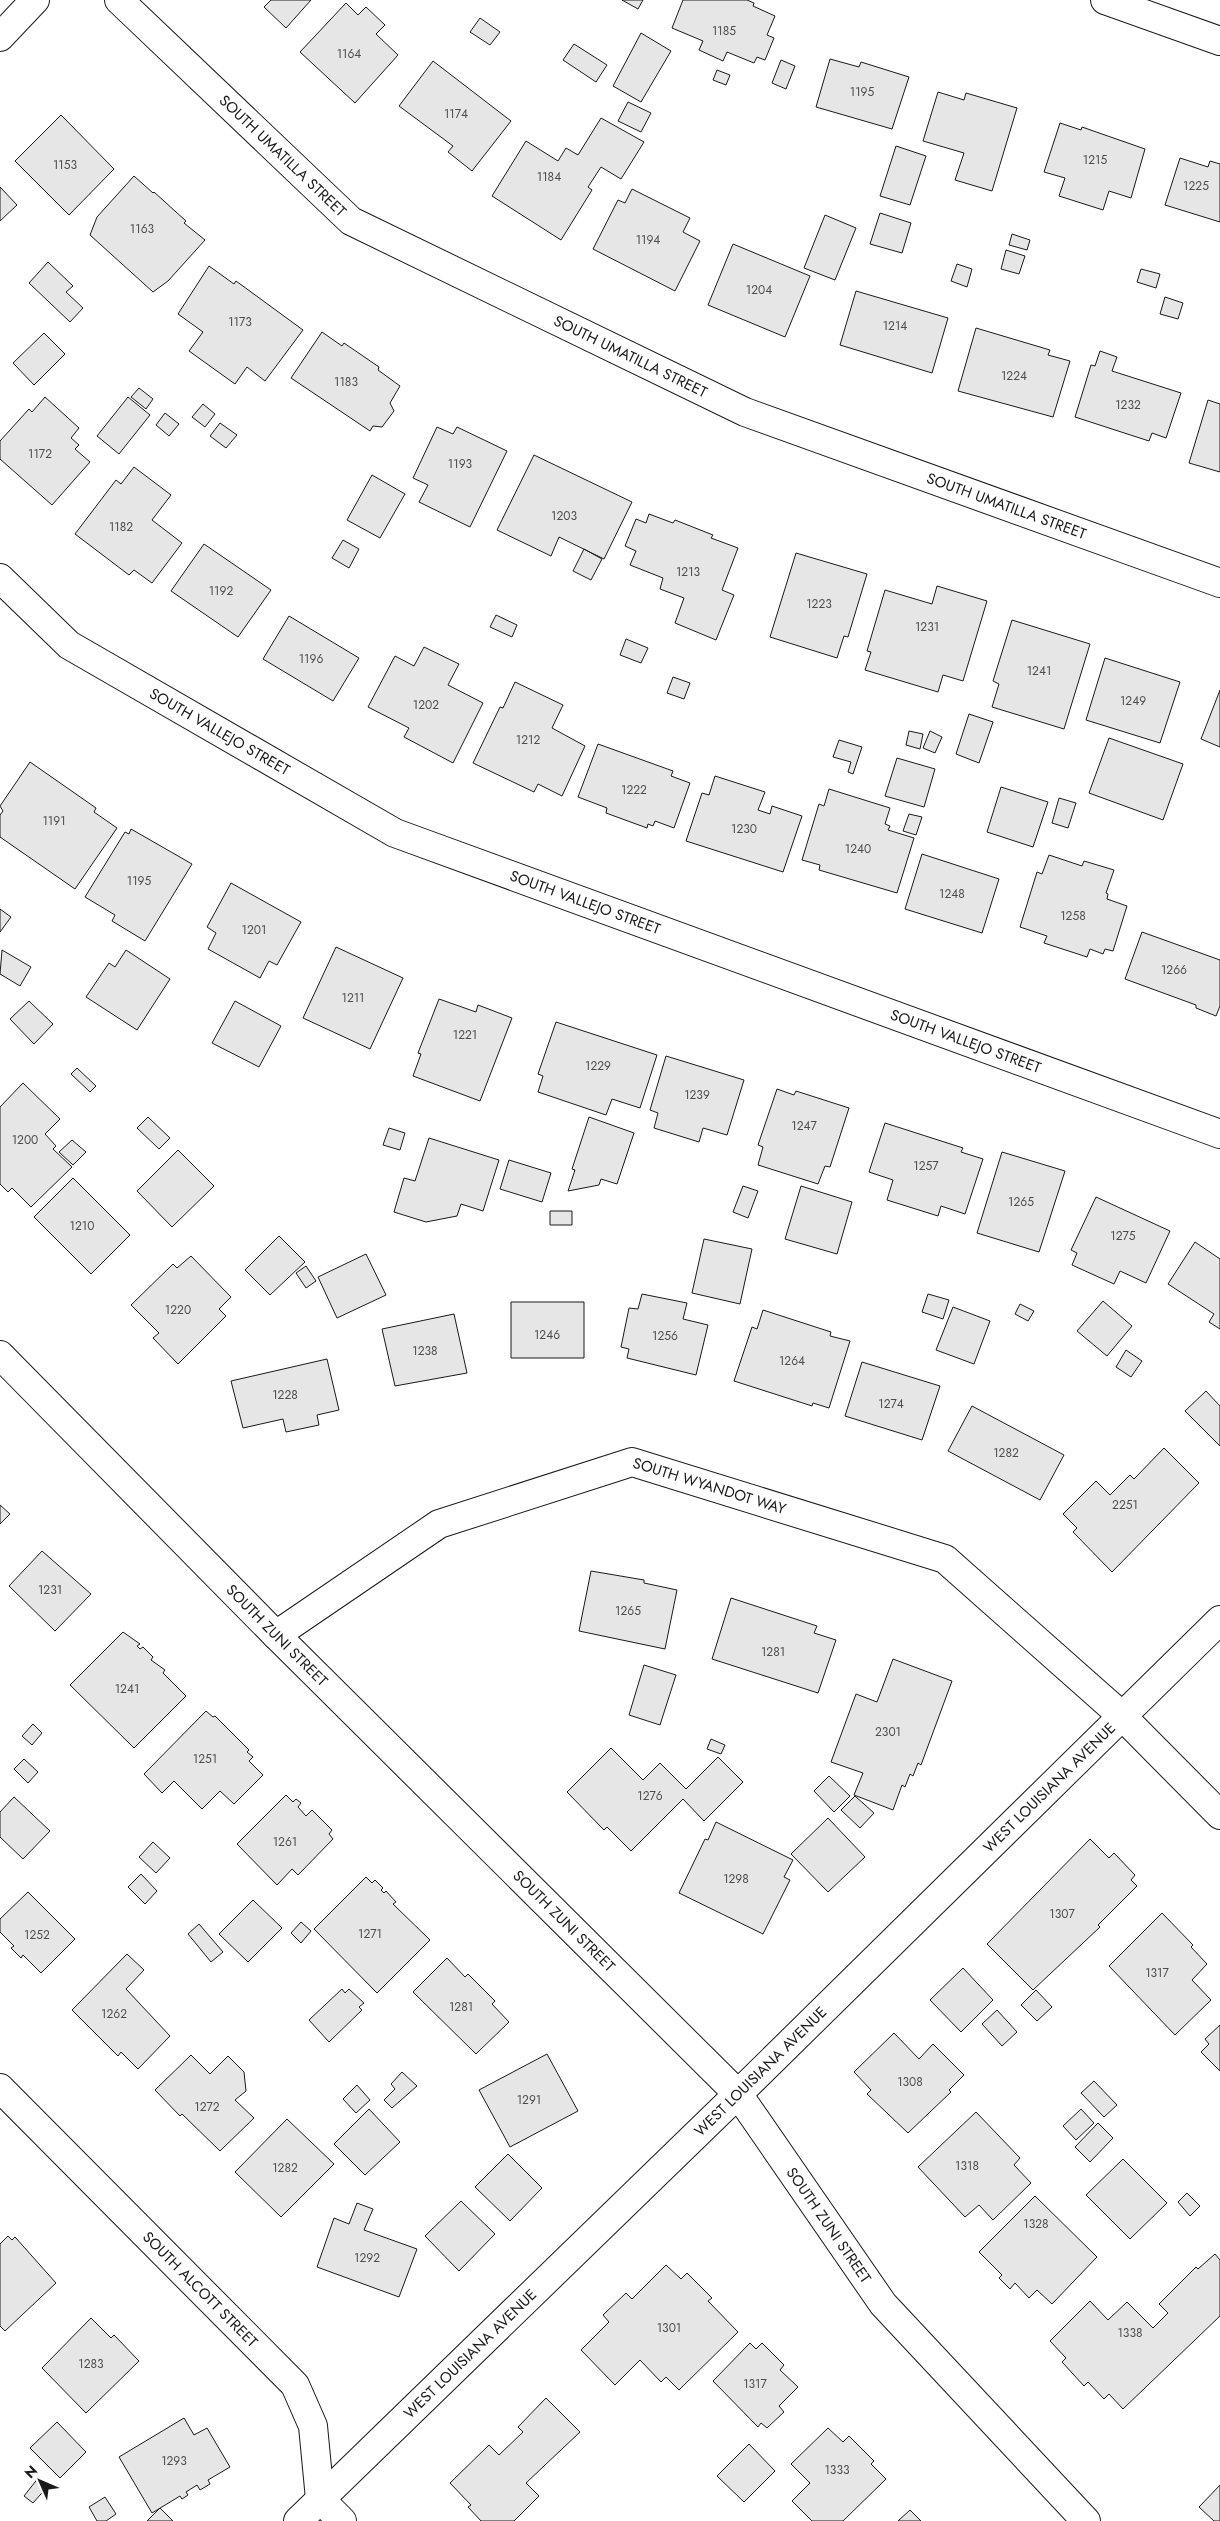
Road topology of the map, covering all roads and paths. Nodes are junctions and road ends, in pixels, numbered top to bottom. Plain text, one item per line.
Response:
1 (35, 0) edge
2 (119, 0) edge
3 (1105, 0) edge
4 (0, 37) edge
5 (1220, 41) edge
6 (0, 578) edge
7 (1220, 583) edge
8 (1220, 1134) edge
9 (0, 1355) edge
10 (1220, 1620) edge
11 (276, 1635) junction
12 (1121, 1715) junction
13 (1220, 1815) edge
14 (0, 2088) edge
15 (738, 2094) junction
16 (320, 2499) junction
17 (298, 2521) edge
18 (342, 2521) edge
19 (1086, 2521) edge

1 - 4 street
2 - 7 street, SOUTH UMATILLA STREET
3 - 5 street
6 - 8 street, SOUTH VALLEJO STREET
9 - 11 street, SOUTH ZUNI STREET
10 - 12 street, WEST LOUISIANA AVENUE
11 - 12 street, SOUTH WYANDOT WAY
11 - 15 street, SOUTH ZUNI STREET
12 - 13 street, SOUTH WYANDOT WAY
12 - 15 street, WEST LOUISIANA AVENUE
14 - 16 street, SOUTH ALCOTT STREET
15 - 16 street, WEST LOUISIANA AVENUE
15 - 19 street, SOUTH ZUNI STREET
16 - 17 street, WEST LOUISIANA AVENUE
16 - 18 street

